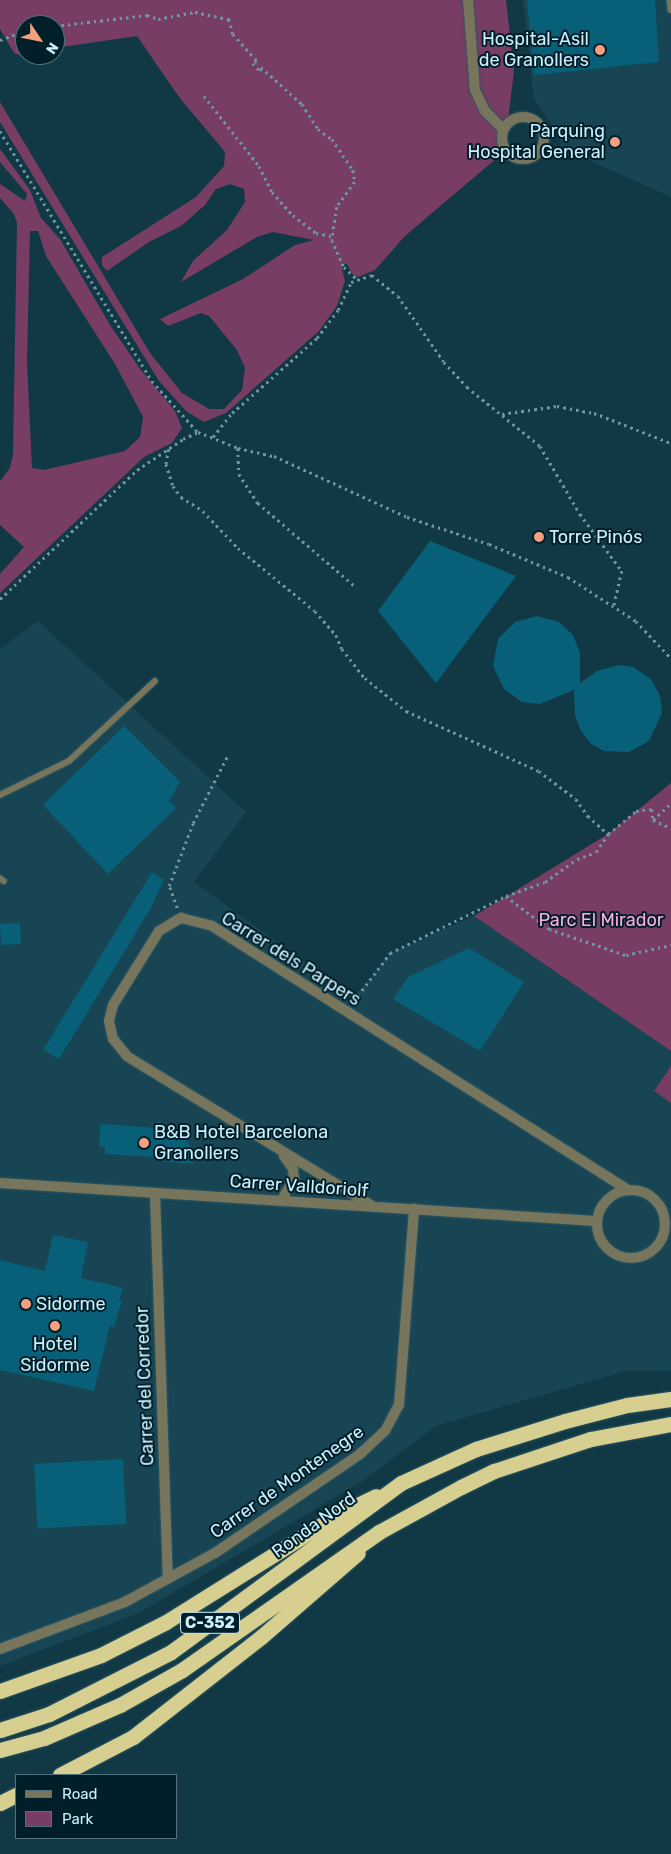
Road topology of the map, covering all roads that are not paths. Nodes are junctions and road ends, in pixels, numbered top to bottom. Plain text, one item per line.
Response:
1 (468, 0) edge
2 (670, 0) edge
3 (671, 10) edge
4 (503, 129) junction
5 (155, 681) dead end
6 (0, 795) edge
7 (282, 1153) junction
8 (0, 1183) edge
9 (628, 1190) junction
10 (155, 1193) junction
11 (281, 1201) junction
12 (374, 1207) junction
13 (414, 1209) junction
14 (596, 1221) junction
15 (668, 1232) edge
16 (671, 1399) edge
17 (671, 1424) edge
18 (402, 1483) junction
19 (379, 1532) junction
20 (168, 1579) junction
21 (0, 1650) edge
22 (0, 1691) edge
23 (0, 1730) edge
24 (0, 1750) edge
25 (62, 1774) edge
26 (15, 1796) edge
27 (0, 1803) edge

1 - 4 street
2 - 3 lane
4 - 4 street
5 - 6 lane
7 - 9 street, Carrer dels Parpers
7 - 11 street
7 - 12 street
8 - 10 street, Carrer Valldoriolf
9 - 14 street
9 - 15 street
10 - 11 street, Carrer Valldoriolf
10 - 20 street, Carrer del Corredor
11 - 12 street, Carrer Valldoriolf
12 - 13 street, Carrer Valldoriolf
13 - 14 street, Carrer Valldoriolf
13 - 20 street, Carrer de Montenegre
14 - 15 street
16 - 18 highway, Ronda Nord / C-352
17 - 19 highway, C-352
18 - 22 highway
18 - 23 highway, Ronda Nord / C-352
19 - 24 highway, C-352
19 - 25 highway
20 - 21 street, Carrer de Montenegre
26 - 27 highway

